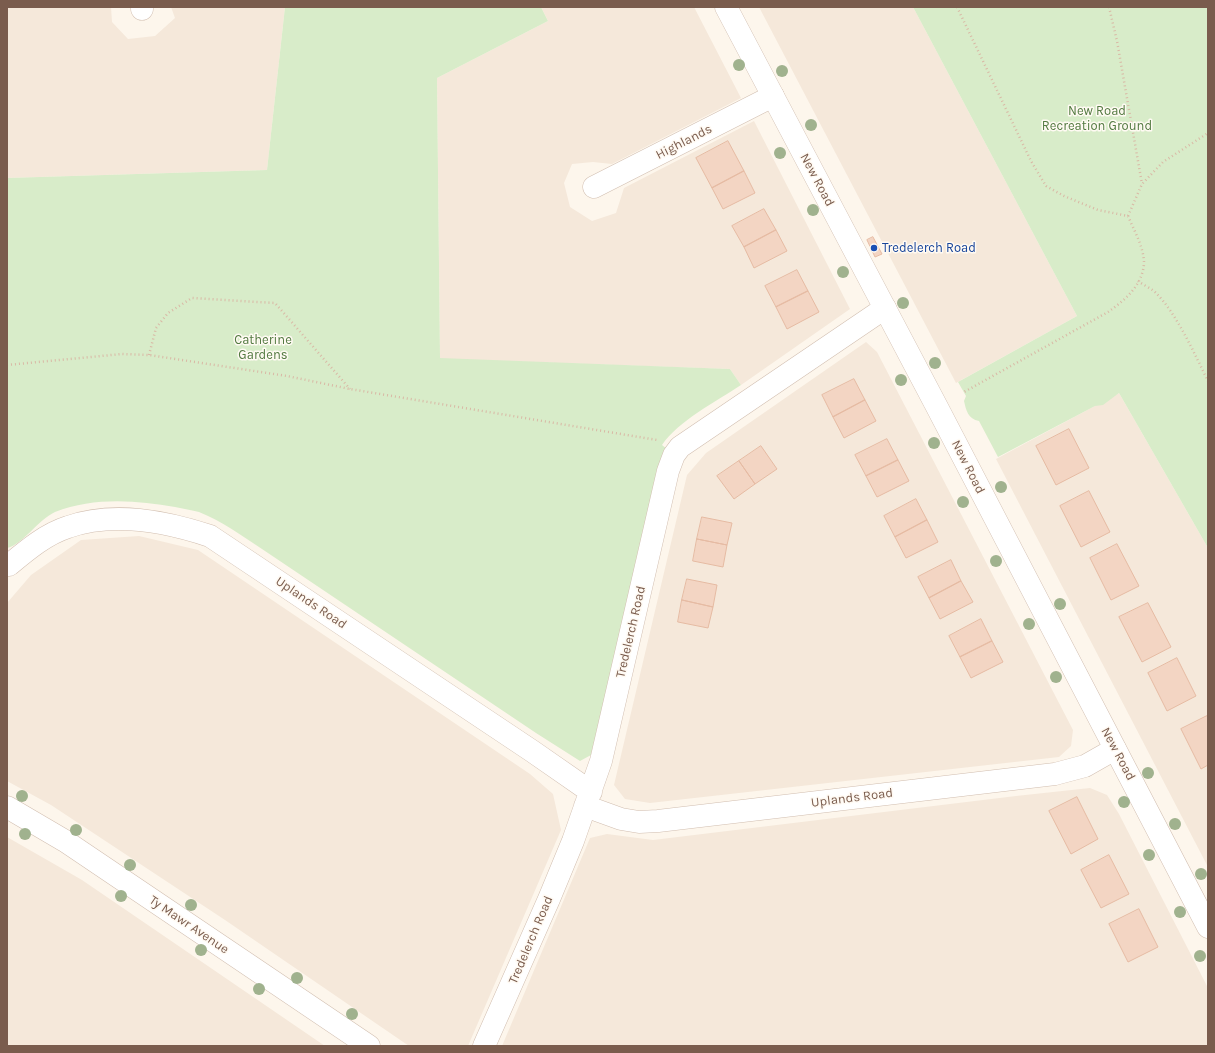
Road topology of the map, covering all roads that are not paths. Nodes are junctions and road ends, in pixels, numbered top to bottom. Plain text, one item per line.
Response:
1 (726, 7) edge
2 (773, 96) junction
3 (594, 187) dead end
4 (885, 308) junction
5 (9, 565) dead end
6 (1116, 749) junction
7 (588, 799) junction
8 (7, 807) edge
9 (1208, 927) edge
10 (369, 1046) edge
11 (484, 1046) edge

1 - 2 street, New Road
2 - 3 street, Highlands
2 - 4 street, New Road
4 - 6 street, New Road
4 - 7 street, Tredelerch Road
5 - 7 street, Uplands Road
6 - 7 street, Uplands Road
6 - 9 street, New Road
7 - 11 street, Tredelerch Road
8 - 10 street, Ty Mawr Avenue

